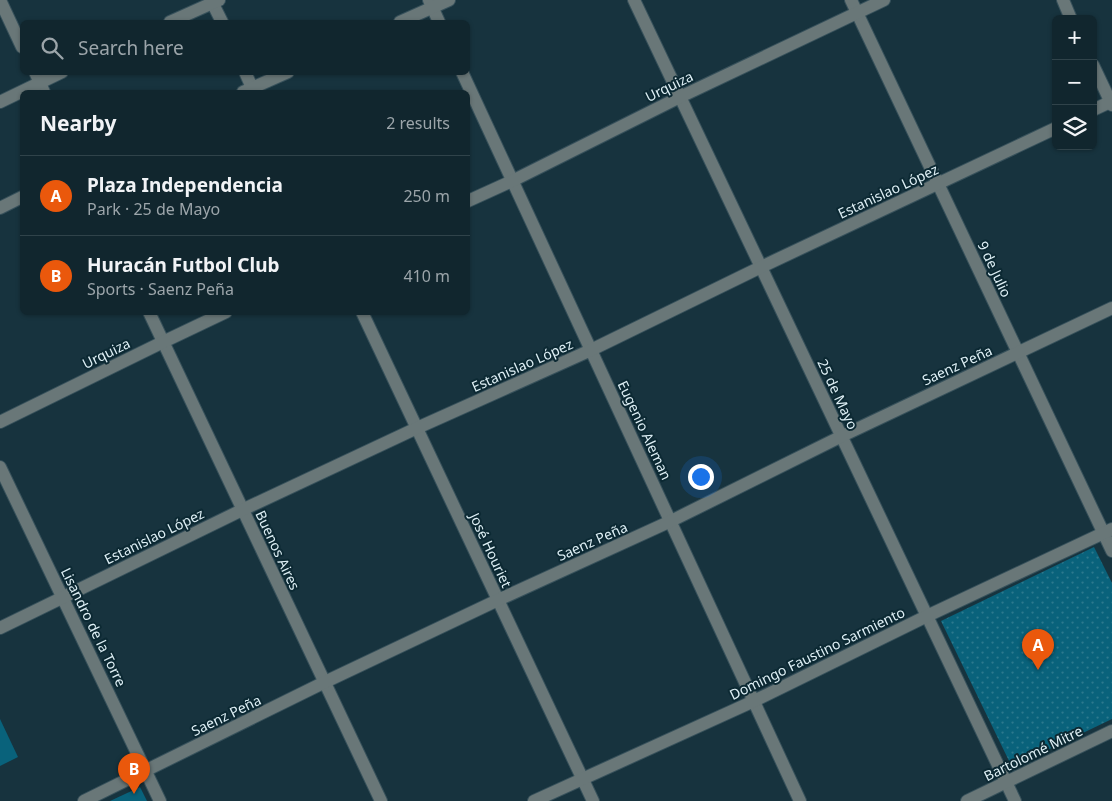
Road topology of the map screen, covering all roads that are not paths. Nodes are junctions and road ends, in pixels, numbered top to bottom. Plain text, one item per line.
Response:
1 (0, 0) edge
2 (449, 0) edge
3 (634, 0) edge
4 (851, 0) edge
5 (884, 0) edge
6 (1063, 0) edge
7 (214, 1) edge
8 (431, 4) edge
9 (857, 13) junction
10 (1070, 15) edge
11 (174, 20) edge
12 (221, 20) edge
13 (403, 20) edge
14 (438, 20) edge
15 (20, 43) edge
16 (1097, 73) edge
17 (56, 75) edge
18 (246, 75) edge
19 (282, 75) edge
20 (462, 75) edge
21 (39, 83) edge
22 (25, 90) edge
23 (250, 90) edge
24 (252, 90) edge
25 (465, 90) edge
26 (20, 92) edge
27 (680, 97) junction
28 (470, 100) edge
29 (0, 102) edge
30 (1112, 102) edge
31 (1097, 108) edge
32 (1052, 130) edge
33 (512, 181) junction
34 (938, 184) junction
35 (20, 197) edge
36 (470, 200) edge
37 (0, 208) edge
38 (761, 267) junction
39 (1112, 308) edge
40 (150, 315) edge
41 (220, 315) edge
42 (363, 315) edge
43 (163, 342) junction
44 (591, 350) junction
45 (1018, 353) junction
46 (0, 422) edge
47 (417, 428) junction
48 (842, 436) junction
49 (0, 467) edge
50 (242, 510) junction
51 (671, 521) junction
52 (1108, 531) edge
53 (1112, 551) edge
54 (63, 598) junction
55 (498, 600) junction
56 (927, 616) junction
57 (0, 628) edge
58 (324, 682) junction
59 (754, 701) junction
60 (1112, 731) edge
61 (146, 771) junction
62 (582, 778) junction
63 (1006, 782) junction
64 (84, 801) edge
65 (160, 801) edge
66 (381, 801) edge
67 (534, 801) edge
68 (593, 801) edge
69 (800, 801) edge
70 (968, 801) edge
71 (1016, 801) edge

1 - 15 street
2 - 8 street
3 - 27 street, 25 de Mayo
4 - 9 street, 9 de Julio
5 - 9 street, Urquiza
6 - 10 street
7 - 11 street
7 - 12 street
8 - 13 street
8 - 14 street
9 - 27 street, Urquiza
9 - 34 street, 9 de Julio
16 - 30 street
17 - 21 street
18 - 23 street
19 - 24 street
20 - 25 street, Eugenio Aleman
21 - 22 street
26 - 29 street
27 - 33 street, Urquiza
27 - 38 street, 25 de Mayo
28 - 33 street, Eugenio Aleman
30 - 31 street
32 - 34 street, Estanislao López
33 - 36 street, Urquiza
33 - 44 street, Eugenio Aleman
34 - 38 street, Estanislao López
34 - 45 street, 9 de Julio
35 - 37 street
38 - 44 street, Estanislao López
38 - 48 street, 25 de Mayo
39 - 45 street, Saenz Peña
40 - 43 street, Buenos Aires
41 - 43 street, Urquiza
42 - 47 street, José Houriet
43 - 46 street, Urquiza
43 - 50 street, Buenos Aires
44 - 47 street, Estanislao López
44 - 51 street, Eugenio Aleman
45 - 48 street, Saenz Peña
45 - 52 street, 9 de Julio
47 - 50 street, Estanislao López
47 - 55 street, José Houriet
48 - 51 street, Saenz Peña
48 - 56 street, 25 de Mayo
49 - 54 street, Lisandro de la Torre
50 - 54 street, Estanislao López
50 - 58 street, Buenos Aires
51 - 55 street, Saenz Peña
51 - 59 street, Eugenio Aleman
52 - 53 street, 9 de Julio
52 - 56 street, Domingo Faustino Sarmiento
54 - 57 street, Estanislao López
54 - 61 street, Lisandro de la Torre
55 - 58 street, Saenz Peña
55 - 62 street, José Houriet
56 - 59 street, Domingo Faustino Sarmiento
56 - 63 street, 25 de Mayo
58 - 61 street, Saenz Peña
58 - 66 street, Buenos Aires
59 - 62 street, Domingo Faustino Sarmiento
59 - 69 street, Eugenio Aleman
60 - 63 street, Bartolomé Mitre
61 - 64 street, Saenz Peña
61 - 65 street, Lisandro de la Torre
62 - 67 street, Domingo Faustino Sarmiento
62 - 68 street, José Houriet
63 - 70 street, Bartolomé Mitre
63 - 71 street, 25 de Mayo

